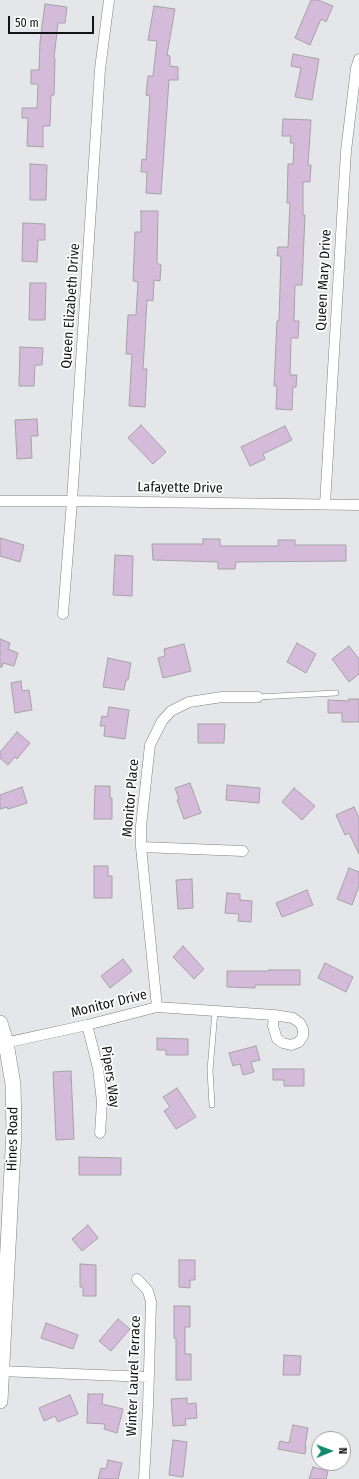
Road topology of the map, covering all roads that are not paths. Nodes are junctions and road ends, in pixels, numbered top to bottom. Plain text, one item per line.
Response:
1 (109, 0) edge
2 (359, 59) edge
3 (0, 501) edge
4 (72, 501) junction
5 (325, 504) junction
6 (359, 505) edge
7 (63, 614) dead end
8 (336, 693) dead end
9 (258, 698) joint
10 (141, 848) junction
11 (243, 851) dead end
12 (156, 1007) junction
13 (215, 1011) junction
14 (274, 1015) dead end
15 (0, 1023) edge
16 (87, 1025) junction
17 (3, 1044) edge
18 (212, 1105) dead end
19 (100, 1133) dead end
20 (137, 1279) dead end
21 (1, 1371) edge
22 (149, 1377) junction
23 (0, 1401) edge
24 (144, 1479) edge

1 - 4 street, Queen Elizabeth Drive
2 - 5 street, Queen Mary Drive
3 - 4 street, Lafayette Drive
4 - 5 street, Lafayette Drive
4 - 7 street, Queen Elizabeth Drive
5 - 6 street, Lafayette Drive
8 - 9 lane
9 - 10 street, Monitor Place
10 - 11 street
10 - 12 street, Monitor Place
12 - 13 street, Monitor Drive
12 - 16 street, Monitor Drive
13 - 14 street, Monitor Drive
13 - 18 lane
15 - 17 street, Hines Road
16 - 17 street, Monitor Drive
16 - 19 street, Pipers Way
17 - 21 street, Hines Road
20 - 22 street, Winter Laurel Terrace
21 - 22 street
21 - 23 street, Hines Road
22 - 24 street, Winter Laurel Terrace

